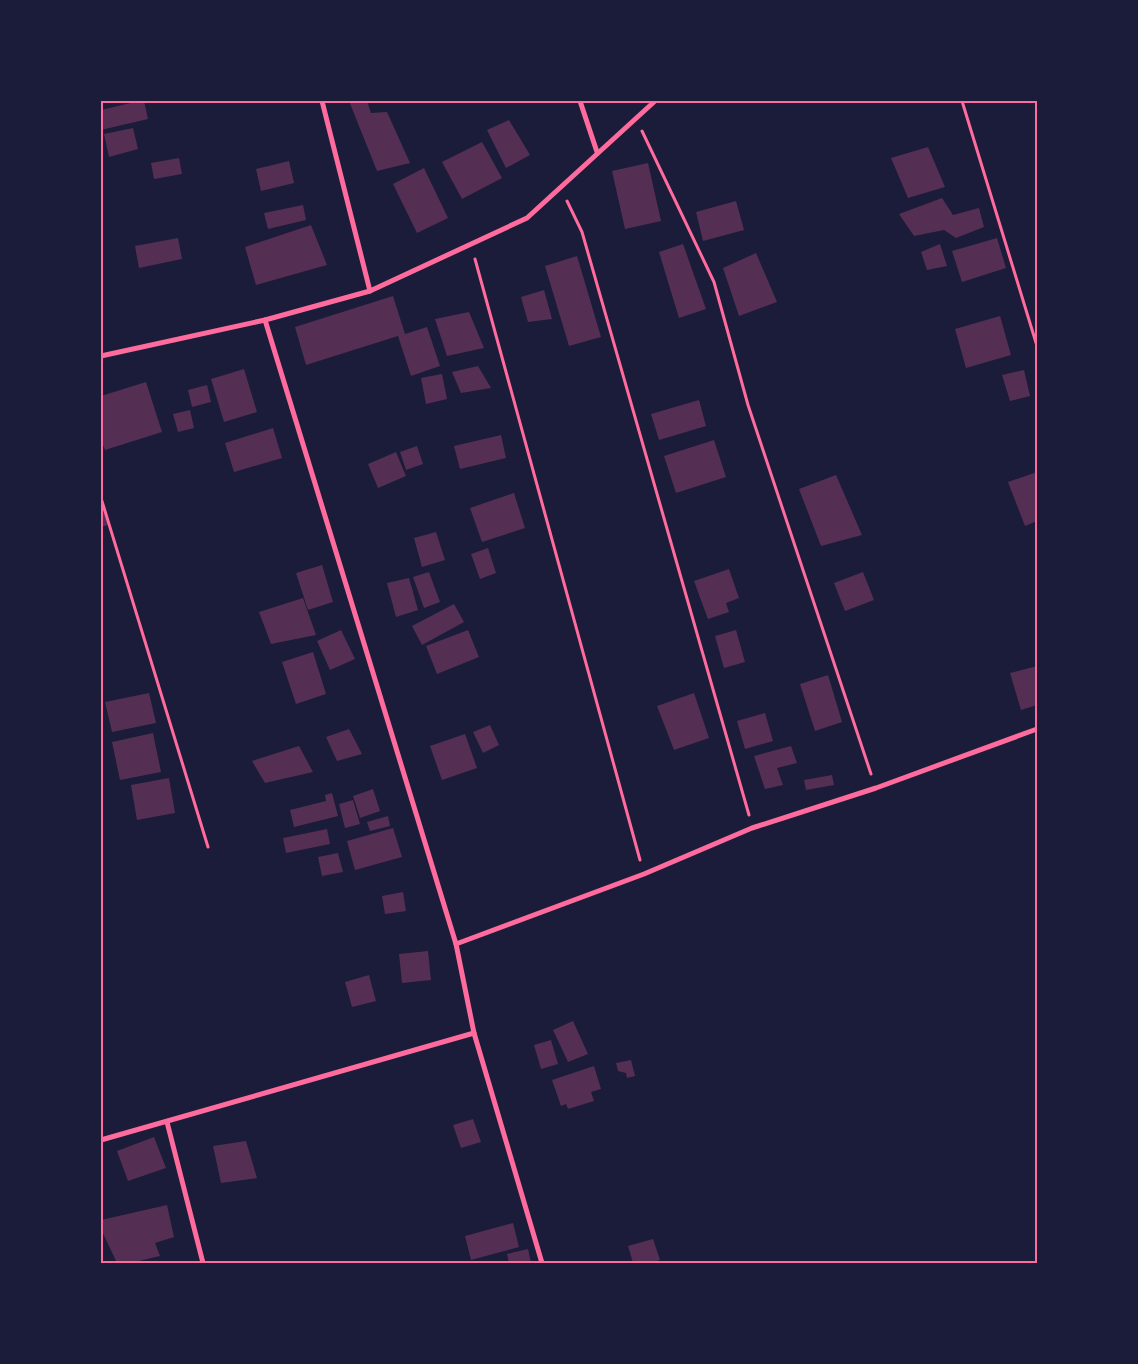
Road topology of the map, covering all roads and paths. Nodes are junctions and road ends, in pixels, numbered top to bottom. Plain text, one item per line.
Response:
1 (322, 101) edge
2 (580, 101) edge
3 (655, 101) edge
4 (962, 101) edge
5 (635, 117) junction
6 (597, 152) junction
7 (560, 187) junction
8 (471, 244) junction
9 (370, 291) junction
10 (265, 320) junction
11 (1037, 346) edge
12 (101, 356) edge
13 (101, 498) edge
14 (1037, 729) edge
15 (876, 788) junction
16 (752, 828) junction
17 (208, 847) dead end
18 (644, 874) junction
19 (456, 944) junction
20 (474, 1033) junction
21 (167, 1122) junction
22 (101, 1140) edge
23 (203, 1263) edge
24 (542, 1263) edge

1 - 9 street
2 - 6 street
3 - 5 street
4 - 11 path
5 - 6 street
5 - 15 path
6 - 7 street
7 - 8 street
7 - 16 path
8 - 9 street
8 - 18 path
9 - 10 street
10 - 12 street
10 - 19 street
13 - 17 path
14 - 15 street
15 - 16 street
16 - 18 street
18 - 19 street
19 - 20 street
20 - 21 street
20 - 24 street
21 - 22 street
21 - 23 street

